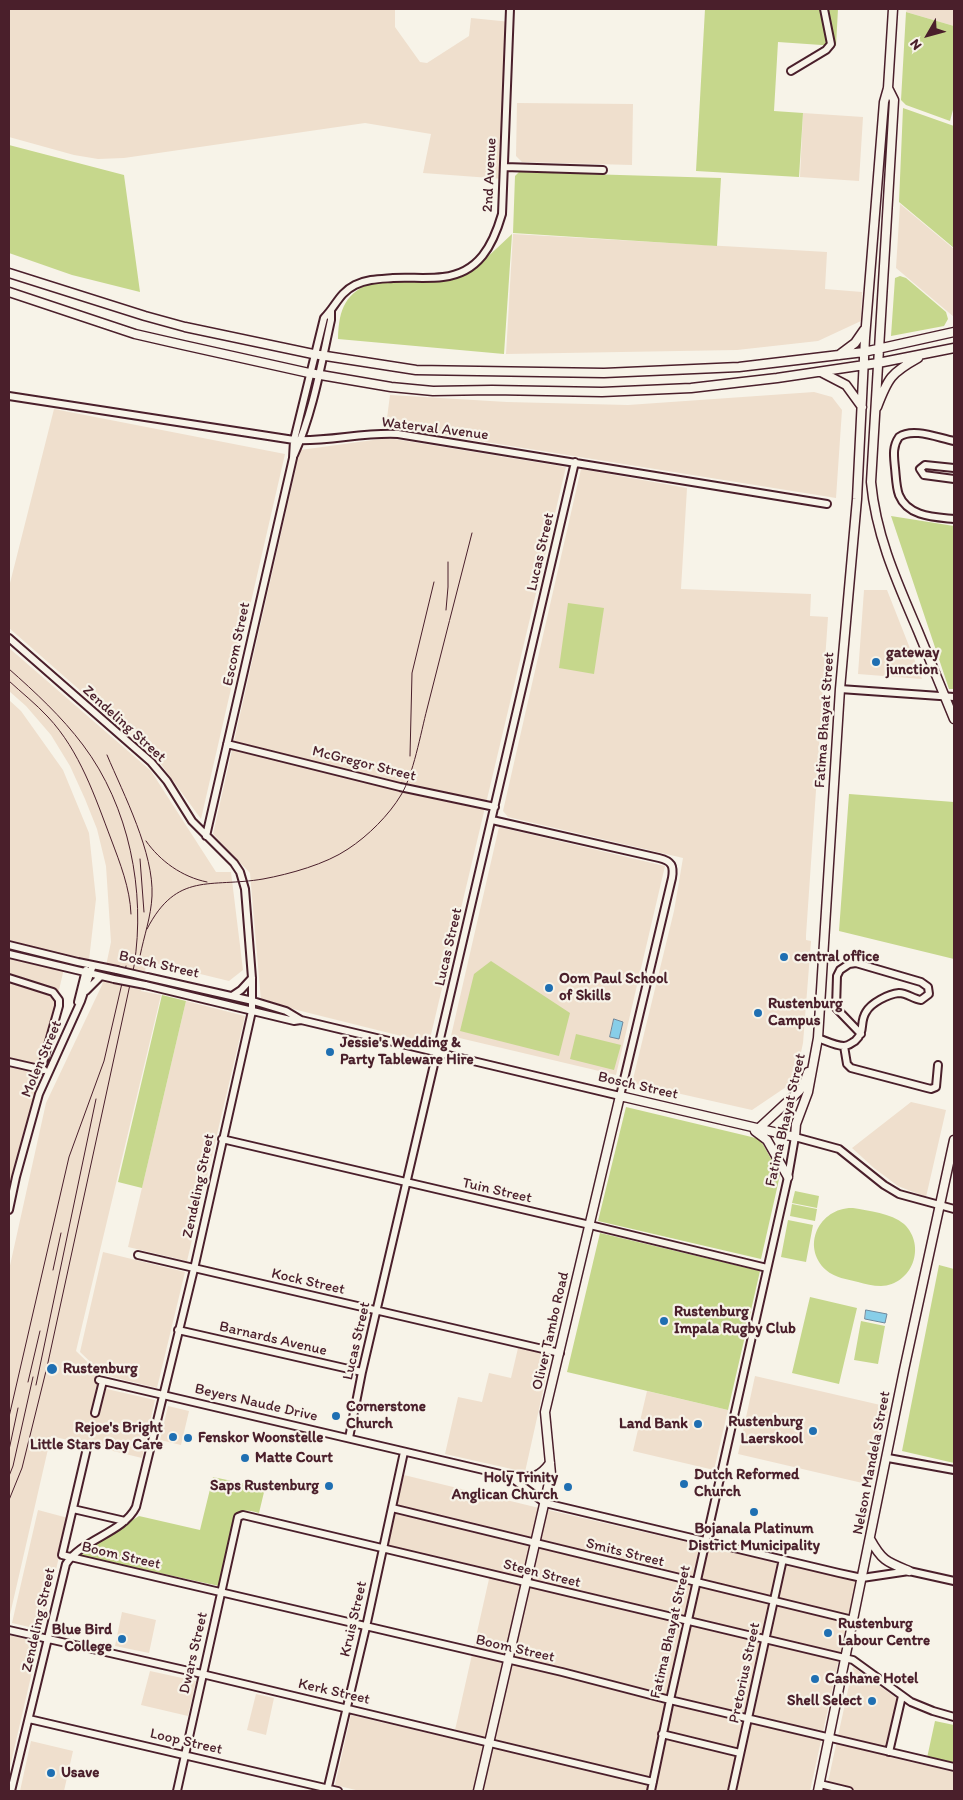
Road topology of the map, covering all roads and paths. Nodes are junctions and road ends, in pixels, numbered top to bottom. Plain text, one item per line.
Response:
1 (510, 9) edge
2 (824, 9) edge
3 (893, 9) edge
4 (791, 71) dead end
5 (888, 88) junction
6 (504, 167) junction
7 (603, 170) dead end
8 (9, 273) edge
9 (9, 292) edge
10 (331, 311) junction
11 (866, 323) junction
12 (954, 332) edge
13 (954, 348) edge
14 (879, 349) junction
15 (864, 352) junction
16 (926, 353) junction
17 (314, 354) junction
18 (323, 355) junction
19 (837, 356) junction
20 (878, 363) junction
21 (864, 365) junction
22 (820, 372) junction
23 (309, 373) junction
24 (319, 375) junction
25 (9, 396) edge
26 (862, 407) junction
27 (875, 414) junction
28 (297, 440) junction
29 (954, 441) edge
30 (575, 462) junction
31 (954, 468) edge
32 (954, 480) edge
33 (827, 504) dead end
34 (954, 519) edge
35 (9, 638) edge
36 (840, 690) junction
37 (945, 696) junction
38 (954, 697) edge
39 (954, 719) edge
40 (228, 744) junction
41 (495, 807) junction
42 (492, 820) junction
43 (206, 836) junction
44 (9, 945) edge
45 (9, 954) edge
46 (90, 964) junction
47 (88, 973) junction
48 (101, 976) junction
49 (9, 978) edge
50 (252, 978) junction
51 (85, 992) junction
52 (232, 996) junction
53 (253, 1001) junction
54 (79, 1005) junction
55 (252, 1011) junction
56 (819, 1014) junction
57 (301, 1020) junction
58 (861, 1034) junction
59 (818, 1038) junction
60 (844, 1046) junction
61 (436, 1053) junction
62 (9, 1062) edge
63 (938, 1065) dead end
64 (41, 1070) junction
65 (50, 1071) junction
66 (620, 1096) junction
67 (754, 1129) junction
68 (795, 1137) junction
69 (222, 1139) junction
70 (954, 1140) edge
71 (788, 1177) junction
72 (408, 1183) junction
73 (940, 1205) junction
74 (954, 1209) edge
75 (9, 1210) edge
76 (590, 1225) junction
77 (138, 1255) dead end
78 (767, 1268) junction
79 (194, 1269) junction
80 (377, 1311) junction
81 (178, 1330) junction
82 (560, 1353) junction
83 (362, 1372) junction
84 (164, 1395) junction
85 (96, 1413) dead end
86 (349, 1438) junction
87 (87, 1448) dead end
88 (404, 1452) junction
89 (888, 1458) junction
90 (550, 1463) junction
91 (954, 1470) edge
92 (509, 1476) junction
93 (545, 1502) junction
94 (392, 1508) junction
95 (74, 1509) junction
96 (125, 1521) junction
97 (237, 1521) joint
98 (870, 1539) junction
99 (706, 1541) junction
100 (534, 1544) junction
101 (384, 1548) junction
102 (70, 1557) junction
103 (783, 1560) junction
104 (909, 1571) junction
105 (862, 1578) junction
106 (954, 1581) edge
107 (525, 1582) junction
108 (697, 1583) junction
109 (221, 1592) junction
110 (774, 1601) junction
111 (854, 1620) junction
112 (688, 1622) junction
113 (366, 1627) junction
114 (9, 1630) edge
115 (48, 1638) junction
116 (765, 1640) junction
117 (845, 1659) junction
118 (508, 1660) junction
119 (202, 1674) junction
120 (902, 1696) junction
121 (670, 1700) junction
122 (346, 1708) junction
123 (954, 1717) edge
124 (748, 1718) junction
125 (29, 1719) junction
126 (662, 1734) junction
127 (830, 1738) junction
128 (490, 1743) junction
129 (889, 1752) junction
130 (740, 1753) junction
131 (185, 1754) junction
132 (954, 1767) edge
133 (653, 1782) junction
134 (819, 1788) edge
135 (328, 1790) edge
136 (11, 1791) edge
137 (177, 1791) edge
138 (338, 1791) edge
139 (478, 1791) edge
140 (651, 1791) edge
141 (732, 1791) edge
142 (849, 1791) edge

1 - 6 street, 2nd Avenue
2 - 4 street
3 - 5 main road
5 - 11 main road, Fatima Bhayat Street
5 - 14 main road
6 - 7 street
6 - 10 street, 2nd Avenue
8 - 17 main road
9 - 23 main road
10 - 17 street, 2nd Avenue
10 - 18 street, 2nd Avenue
11 - 15 main road, Fatima Bhayat Street
11 - 19 main road
12 - 14 main road
13 - 16 main road
14 - 15 main road
14 - 20 main road
15 - 19 main road
15 - 21 main road, Fatima Bhayat Street
16 - 20 main road
16 - 27 main road
17 - 18 main road
17 - 23 street, Escom Street
18 - 19 main road
18 - 24 street, Escom Street
20 - 21 main road
20 - 27 main road
21 - 22 main road
21 - 26 main road, Fatima Bhayat Street
22 - 24 main road
22 - 26 main road
23 - 24 main road
23 - 28 street, Escom Street
24 - 28 street, Escom Street
25 - 28 street, Waterval Avenue
26 - 36 main road, Fatima Bhayat Street
27 - 37 main road
28 - 30 street, Waterval Avenue
28 - 40 street, Escom Street
29 - 34 street
30 - 33 street, Waterval Avenue
30 - 41 street, Lucas Street
31 - 32 street
35 - 43 street, Zendeling Street
36 - 37 street
36 - 56 main road, Fatima Bhayat Street
37 - 38 street
37 - 39 main road
40 - 41 street, McGregor Street
40 - 43 street, Escom Street
41 - 42 street, Lucas Street
42 - 61 street, Lucas Street
42 - 66 street, Oliver Tambo Road
43 - 50 street, Zendeling Street
44 - 46 street, Bosch Street
45 - 47 street, Bosch Street
46 - 47 street
46 - 52 street, Bosch Street, bridge
47 - 48 street, Bosch Street
47 - 51 street
47 - 54 street
48 - 51 street
48 - 55 street, Bosch Street, bridge
49 - 64 street
50 - 52 street
50 - 53 street, Zendeling Street
51 - 54 street
52 - 53 street, Bosch Street
53 - 55 street, Zendeling Street
53 - 57 street, Bosch Street
54 - 65 street, Molen Street
55 - 57 street, Bosch Street
55 - 69 street, Zendeling Street
56 - 59 main road, Fatima Bhayat Street
56 - 67 main road
57 - 61 street, Bosch Street
58 - 58 street
58 - 60 street
59 - 60 street
59 - 68 main road, Fatima Bhayat Street
60 - 63 street
61 - 66 street, Bosch Street
61 - 72 street, Lucas Street
62 - 64 street
64 - 65 street
65 - 75 street, Molen Street
66 - 67 main road, Bosch Street
66 - 76 main road, Oliver Tambo Road
67 - 68 main road, Bosch Street
67 - 71 main road
68 - 71 street, Fatima Bhayat Street
68 - 73 street, Bosch Street
69 - 72 street, Tuin Street
69 - 79 street, Zendeling Street
70 - 73 main road, Nelson Mandela Street
71 - 78 street, Fatima Bhayat Street
72 - 76 street, Tuin Street
72 - 80 street, Lucas Street
73 - 74 street, Bosch Street
73 - 89 main road, Nelson Mandela Street
76 - 78 street, Tuin Street
76 - 82 main road, Oliver Tambo Road
77 - 79 street, Kock Street
78 - 99 street, Fatima Bhayat Street
79 - 80 street, Kock Street
79 - 81 street, Zendeling Street
80 - 82 street, Kock Street
80 - 83 street, Lucas Street
81 - 83 street, Barnards Avenue
81 - 84 street, Zendeling Street
82 - 90 main road, Oliver Tambo Road
83 - 86 street, Lucas Street
84 - 85 street, Beyers Naude Drive
84 - 86 street, Beyers Naude Drive
84 - 96 street, Zendeling Street
86 - 88 street, Beyers Naude Drive
87 - 95 street
88 - 92 street, Beyers Naude Drive
88 - 94 street, Kruis Street
89 - 91 street
89 - 98 main road, Nelson Mandela Street
90 - 92 main road
90 - 93 main road, Oliver Tambo Road
92 - 93 street, Beyers Naude Drive
93 - 99 street, Beyers Naude Drive
93 - 100 main road, Oliver Tambo Road
94 - 100 street, Smits Street
94 - 101 street, Kruis Street
95 - 96 street
95 - 102 street
96 - 102 street, Zendeling Street
97 - 101 street, Steen Street
97 - 109 street, Dwars Street
98 - 104 main road
98 - 105 main road, Nelson Mandela Street
99 - 103 street, Beyers Naude Drive
99 - 108 street, Fatima Bhayat Street
100 - 107 main road, Oliver Tambo Road
100 - 108 street, Smits Street
101 - 107 street, Steen Street
101 - 113 street, Kruis Street
102 - 109 street, Boom Street
102 - 115 street, Zendeling Street
103 - 105 street, Beyers Naude Drive
103 - 110 street, Pretorius Street
104 - 105 street, Beyers Naude Drive
104 - 106 street, Beyers Naude Drive
105 - 111 main road, Nelson Mandela Street
107 - 112 street, Steen Street
107 - 118 main road, Oliver Tambo Road
108 - 110 street, Smits Street
108 - 112 street, Fatima Bhayat Street
109 - 113 street, Boom Street
109 - 119 street, Dwars Street
110 - 111 street, Smits Street
110 - 116 street, Pretorius Street
111 - 117 main road, Nelson Mandela Street
112 - 116 street, Steen Street
112 - 121 street, Fatima Bhayat Street
113 - 118 street, Boom Street
113 - 122 street, Kruis Street
114 - 115 street, Kerk Street
115 - 119 street, Kerk Street
115 - 125 street, Zendeling Street
116 - 117 street, Steen Street
116 - 124 street, Pretorius Street
117 - 120 street, Steen Street
117 - 127 main road, Nelson Mandela Street
118 - 121 street, Boom Street
118 - 128 main road, Oliver Tambo Road
119 - 122 street, Kerk Street
119 - 131 street, Dwars Street
120 - 123 street, Steen Street
120 - 129 street
121 - 124 street, Boom Street
121 - 126 street, Fatima Bhayat Street
122 - 128 street, Kerk Street
122 - 135 street, Kruis Street
124 - 127 street, Boom Street
124 - 130 street, Pretorius Street
125 - 131 street, Loop Street
125 - 136 street, Zendeling Street
126 - 130 street
126 - 133 street, Fatima Bhayat Street
127 - 129 street, Boom Street
127 - 134 main road, Nelson Mandela Street
128 - 133 street, Kerk Street
128 - 139 main road, Oliver Tambo Road
129 - 132 street, Boom Street
130 - 141 street, Pretorius Street
131 - 135 street, Loop Street
131 - 137 street, Dwars Street
133 - 140 street, Fatima Bhayat Street
134 - 142 street
135 - 138 street, Loop Street

